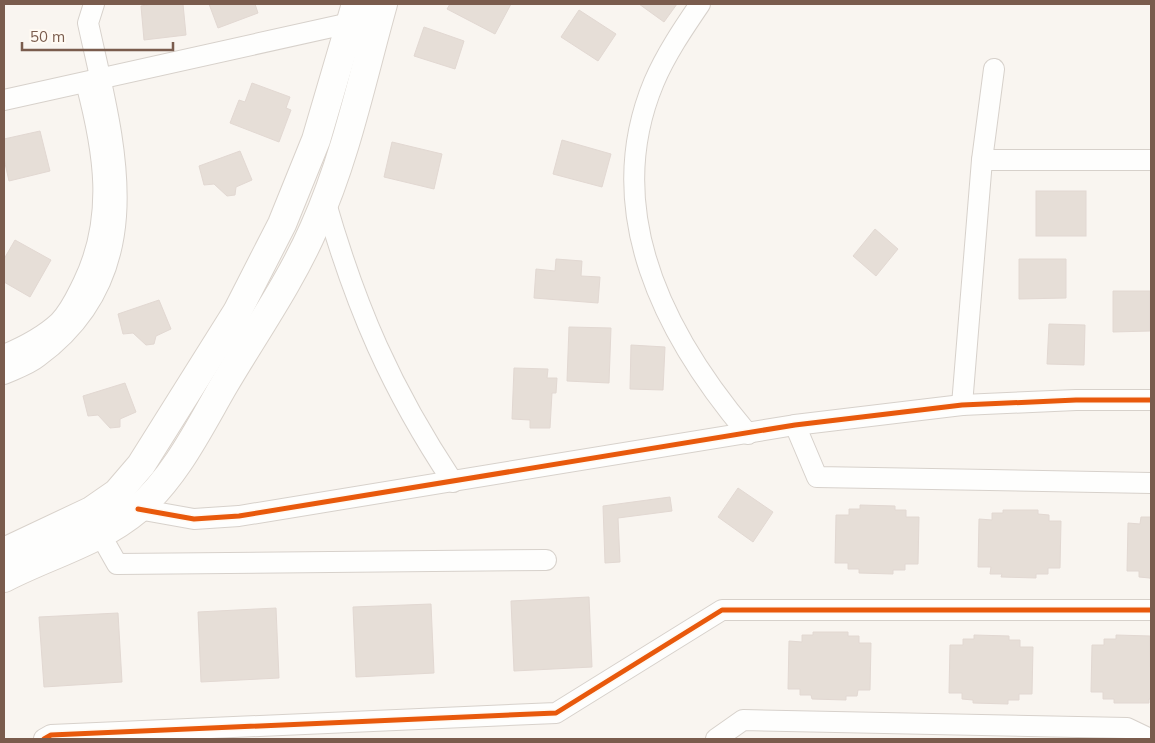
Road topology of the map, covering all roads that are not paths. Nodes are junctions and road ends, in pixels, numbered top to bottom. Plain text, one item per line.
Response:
1 (94, 4) edge
2 (383, 4) edge
3 (700, 4) edge
4 (353, 14) edge
5 (994, 69) dead end
6 (93, 81) junction
7 (4, 100) edge
8 (982, 160) junction
9 (1151, 160) edge
10 (325, 200) junction
11 (4, 355) edge
12 (4, 374) edge
13 (1151, 400) edge
14 (962, 405) junction
15 (795, 425) junction
16 (748, 434) junction
17 (453, 482) junction
18 (1151, 483) edge
19 (138, 509) junction
20 (100, 534) junction
21 (4, 552) edge
22 (546, 560) dead end
23 (4, 578) edge
24 (1151, 610) edge
25 (44, 739) edge
26 (716, 739) edge
27 (1150, 739) edge

1 - 6 street
2 - 10 street
3 - 16 street
4 - 6 street
4 - 21 street
5 - 8 street
6 - 7 street
6 - 11 street
6 - 12 street
8 - 9 street
8 - 14 street
10 - 17 street
10 - 19 street
13 - 14 street
14 - 15 street
15 - 16 street
15 - 18 street
16 - 17 street
17 - 19 street
19 - 20 street
20 - 22 street
20 - 23 street
24 - 25 street
26 - 27 street

